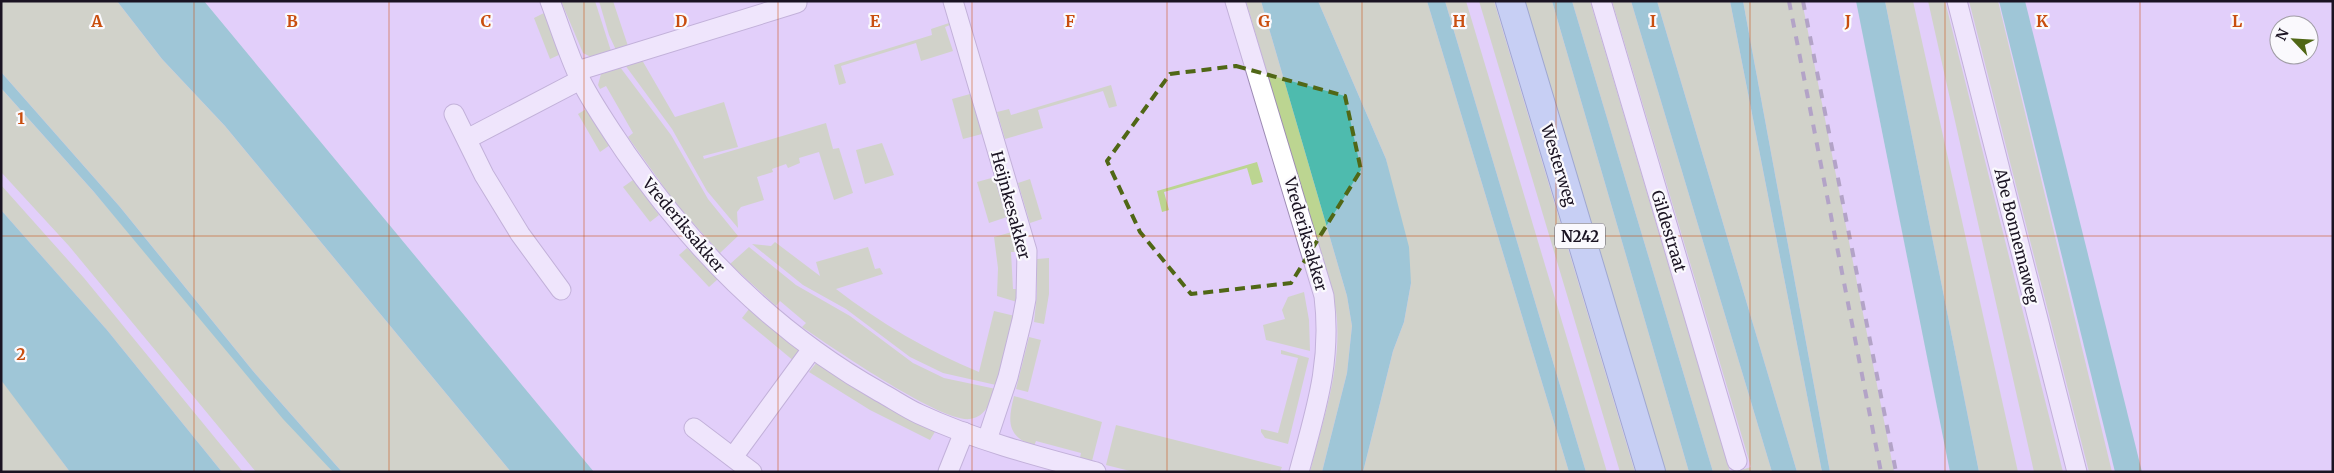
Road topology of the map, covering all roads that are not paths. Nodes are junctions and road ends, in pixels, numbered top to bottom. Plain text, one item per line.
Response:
1 (550, 1) edge
2 (953, 1) edge
3 (1235, 1) edge
4 (1510, 1) edge
5 (1601, 1) edge
6 (1957, 1) edge
7 (797, 3) dead end
8 (579, 75) junction
9 (454, 114) dead end
10 (467, 138) junction
11 (561, 290) dead end
12 (812, 349) junction
13 (694, 428) dead end
14 (964, 432) junction
15 (987, 440) junction
16 (733, 457) junction
17 (1737, 461) dead end
18 (752, 472) edge
19 (948, 472) edge
20 (1096, 472) edge
21 (1299, 472) edge
22 (1651, 472) edge
23 (2077, 472) edge

1 - 8 street, Vrederiksakker
2 - 15 street, Heijnkesakker
3 - 21 street, Vrederiksakker
4 - 22 main road, Westerweg / N242
5 - 17 street, Gildestraat
6 - 23 street, Abe Bonnemaweg
7 - 8 street
8 - 10 street
8 - 12 street, Vrederiksakker
9 - 10 street
10 - 11 street
12 - 14 street, Vrederiksakker
12 - 16 street
13 - 16 street
14 - 15 street, Vrederiksakker
14 - 19 street
15 - 20 street, Vrederiksakker
16 - 18 street

